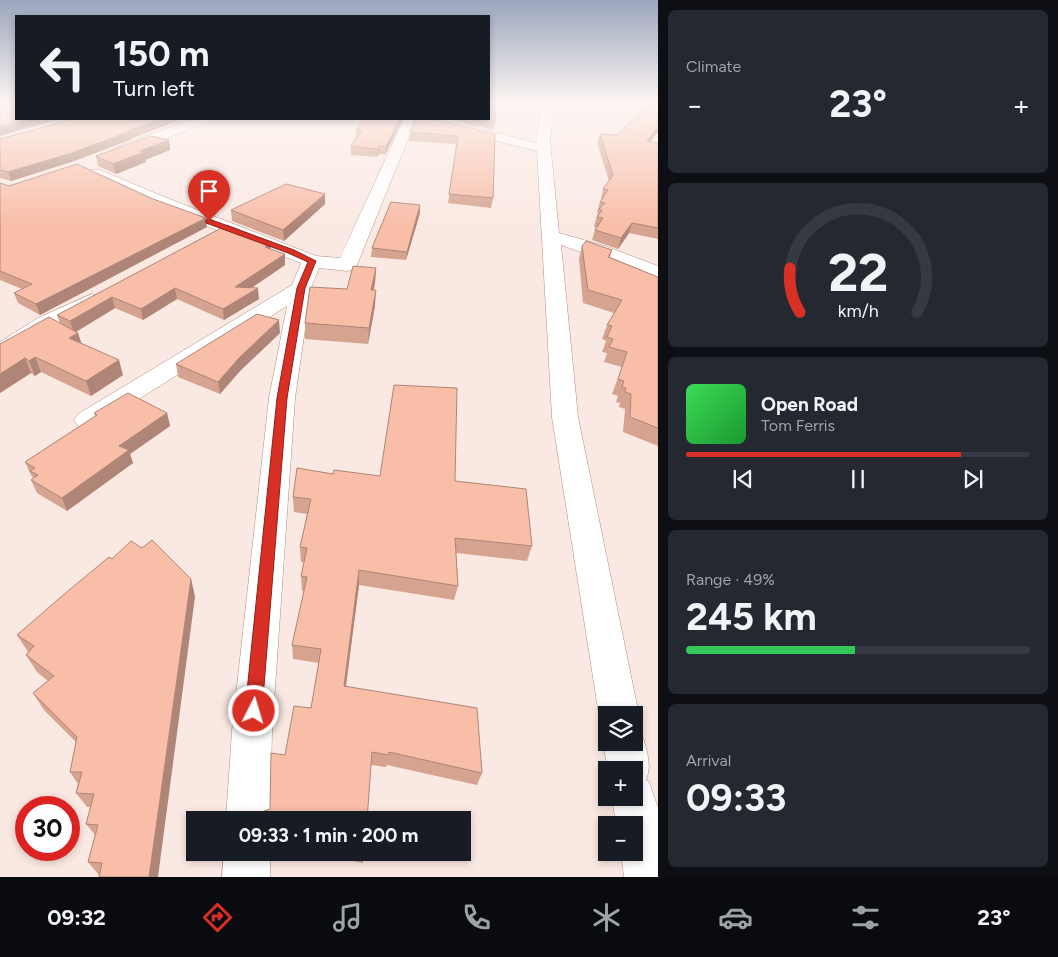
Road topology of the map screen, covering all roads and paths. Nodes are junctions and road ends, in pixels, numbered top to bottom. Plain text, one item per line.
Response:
1 (138, 144) edge
2 (399, 144) edge
3 (524, 144) edge
4 (543, 144) edge
5 (544, 149) junction
6 (551, 236) junction
7 (312, 261) junction
8 (658, 273) edge
9 (301, 288) junction
10 (107, 292) edge
11 (0, 352) edge
12 (87, 420) edge
13 (617, 706) edge
14 (636, 806) edge
15 (248, 811) edge
16 (247, 861) edge
17 (246, 877) edge
18 (648, 877) edge

1 - 7 street
2 - 7 street
3 - 5 street
4 - 5 street
5 - 6 street
6 - 8 street
6 - 13 street
7 - 9 street
9 - 12 street
9 - 15 street
10 - 11 street
14 - 18 street
16 - 17 street

